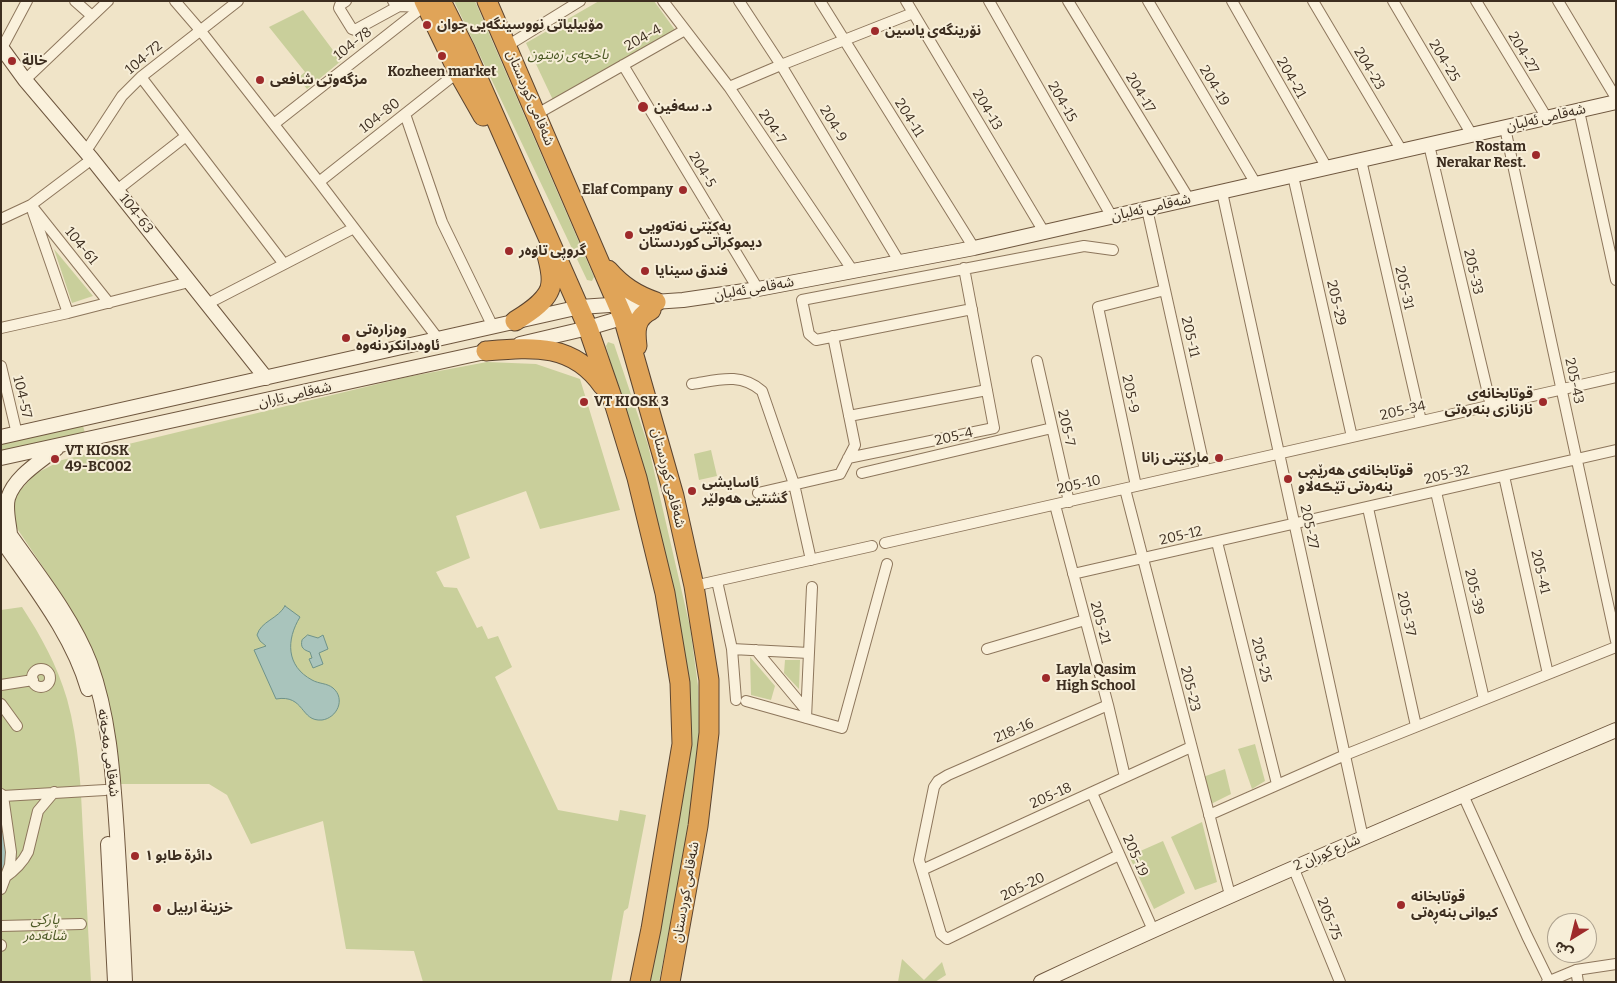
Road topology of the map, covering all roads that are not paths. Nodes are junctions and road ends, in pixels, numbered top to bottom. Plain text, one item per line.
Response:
1 (27, 1) edge
2 (75, 1) edge
3 (108, 1) edge
4 (175, 1) edge
5 (238, 1) edge
6 (346, 1) edge
7 (580, 1) edge
8 (663, 1) edge
9 (739, 1) edge
10 (820, 1) edge
11 (906, 1) edge
12 (989, 1) edge
13 (1068, 1) edge
14 (1148, 1) edge
15 (1232, 1) edge
16 (1313, 1) edge
17 (1393, 1) edge
18 (1476, 1) edge
19 (1558, 1) edge
20 (488, 2) edge
21 (431, 3) edge
22 (396, 4) edge
23 (913, 13) junction
24 (92, 16) junction
25 (200, 30) junction
26 (685, 30) junction
27 (844, 40) junction
28 (507, 46) junction
29 (2, 50) edge
30 (623, 65) junction
31 (781, 65) junction
32 (458, 72) junction
33 (141, 77) junction
34 (25, 80) junction
35 (729, 87) junction
36 (1616, 98) edge
37 (1616, 102) edge
38 (1579, 111) junction
39 (405, 114) junction
40 (537, 114) junction
41 (1546, 118) junction
42 (274, 124) junction
43 (1505, 128) junction
44 (1472, 135) junction
45 (186, 136) junction
46 (1429, 145) junction
47 (509, 150) junction
48 (1402, 151) junction
49 (89, 155) junction
50 (1361, 160) junction
51 (1327, 168) junction
52 (1293, 176) junction
53 (319, 182) junction
54 (1256, 184) junction
55 (117, 190) junction
56 (1222, 192) junction
57 (1189, 199) junction
58 (31, 205) junction
59 (1147, 209) junction
60 (539, 217) junction
61 (1112, 217) junction
62 (1, 219) edge
63 (354, 228) junction
64 (1044, 232) junction
65 (592, 243) junction
66 (974, 248) junction
67 (1113, 250) dead end
68 (900, 262) junction
69 (284, 264) junction
70 (964, 268) junction
71 (853, 271) junction
72 (1616, 280) edge
73 (189, 282) junction
74 (758, 289) junction
75 (1165, 290) junction
76 (109, 303) junction
77 (207, 304) junction
78 (654, 306) junction
79 (580, 307) junction
80 (972, 309) junction
81 (620, 310) junction
82 (68, 313) junction
83 (515, 321) junction
84 (493, 327) junction
85 (1, 328) edge
86 (588, 328) junction
87 (833, 336) junction
88 (438, 340) junction
89 (486, 352) junction
90 (1037, 361) dead end
91 (340, 362) junction
92 (1, 366) edge
93 (641, 377) junction
94 (1616, 377) edge
95 (266, 378) junction
96 (346, 383) junction
97 (692, 384) dead end
98 (1562, 389) junction
99 (987, 390) junction
100 (615, 406) junction
101 (1491, 406) junction
102 (849, 416) junction
103 (1421, 421) junction
104 (1052, 428) junction
105 (17, 434) junction
106 (1, 437) edge
107 (1352, 437) junction
108 (59, 447) junction
109 (1616, 450) edge
110 (1279, 454) junction
111 (1, 458) edge
112 (848, 458) junction
113 (1577, 459) junction
114 (1205, 470) junction
115 (862, 472) dead end
116 (1504, 476) junction
117 (794, 484) junction
118 (1136, 486) junction
119 (1125, 489) junction
120 (758, 492) dead end
121 (1436, 492) junction
122 (1069, 502) junction
123 (1055, 504) junction
124 (1368, 508) junction
125 (1, 522) edge
126 (1294, 525) junction
127 (5, 537) edge
128 (1217, 542) junction
129 (885, 543) dead end
130 (872, 546) dead end
131 (1143, 559) junction
132 (811, 560) junction
133 (887, 564) dead end
134 (1073, 574) junction
135 (717, 581) junction
136 (694, 586) junction
137 (812, 587) dead end
138 (1084, 620) junction
139 (1616, 641) edge
140 (1616, 647) edge
141 (732, 649) junction
142 (987, 649) dead end
143 (756, 650) junction
144 (809, 652) junction
145 (1548, 674) junction
146 (33, 680) dead end
147 (1, 684) edge
148 (1484, 699) junction
149 (1, 704) edge
150 (1108, 705) junction
151 (806, 714) junction
152 (17, 726) dead end
153 (1416, 726) junction
154 (1616, 730) edge
155 (1191, 748) junction
156 (1345, 755) junction
157 (1125, 777) junction
158 (1277, 784) junction
159 (105, 790) junction
160 (54, 792) junction
161 (1092, 793) junction
162 (2, 795) edge
163 (1463, 795) junction
164 (1209, 815) junction
165 (1363, 838) junction
166 (1120, 855) junction
167 (1293, 867) junction
168 (922, 870) junction
169 (2, 878) edge
170 (1, 889) edge
171 (1230, 895) junction
172 (81, 924) dead end
173 (1, 926) edge
174 (1153, 930) junction
175 (1616, 964) edge
176 (1576, 970) junction
177 (1548, 981) edge
178 (116, 982) edge
179 (125, 982) edge
180 (640, 982) edge
181 (670, 982) edge
182 (1041, 982) edge
183 (1340, 982) edge
184 (1578, 982) edge

1 - 29 street
2 - 24 street
3 - 24 street
4 - 25 street
5 - 25 street, 104-72
6 - 22 street
7 - 28 street
8 - 26 street, 204-7
9 - 31 street, 204-9
10 - 27 street, 204-11
11 - 23 street, 204-13
12 - 61 street, 204-15
13 - 57 street, 204-17
14 - 54 street, 204-19
15 - 51 street, 204-21
16 - 48 street, 204-23
17 - 44 street, 204-25
18 - 41 street, 204-27
19 - 36 street
20 - 28 highway, شەقامی کوردستان
21 - 22 street
21 - 32 highway, شەقامی کوردستان
21 - 42 street, 104-78
21 - 47 highway, شەقامی کوردستان
23 - 27 street
23 - 64 street, 204-13
24 - 34 street
25 - 33 street, 104-72
25 - 42 street
26 - 30 street, 204-4
26 - 35 street, 204-7
27 - 31 street
27 - 66 street, 204-11
28 - 40 highway, شەقامی کوردستان
29 - 34 main road, 104-63
30 - 40 street, 204-4
30 - 74 street, 204-5
31 - 35 street
31 - 68 street, 204-9
32 - 39 street, 104-80
32 - 47 highway, شەقامی کوردستان
33 - 45 street
33 - 49 street, 104-72
34 - 49 main road, 104-63
35 - 71 street, 204-7
37 - 38 main road, شەقامی ئەلبان
38 - 41 main road, شەقامی ئەلبان
38 - 72 street
39 - 53 street, 104-80
39 - 84 street
40 - 65 highway, شەقامی کوردستان
41 - 43 main road, شەقامی ئەلبان
42 - 53 street
43 - 44 main road, شەقامی ئەلبان
43 - 98 street, 205-43
44 - 46 main road, شەقامی ئەلبان
45 - 55 street
45 - 69 street
46 - 48 main road, شەقامی ئەلبان
46 - 101 street, 205-33
47 - 60 highway, شەقامی کوردستان
48 - 50 main road, شەقامی ئەلبان
49 - 55 main road, 104-63
49 - 58 street, 104-72
50 - 51 main road, شەقامی ئەلبان
50 - 103 street, 205-31
51 - 52 main road, شەقامی ئەلبان
52 - 54 main road, شەقامی ئەلبان
52 - 107 street, 205-29
53 - 63 street
54 - 56 main road, شەقامی ئەلبان
55 - 73 main road, 104-63
56 - 57 main road, شەقامی ئەلبان
56 - 110 street, 205-27
57 - 59 main road, شەقامی ئەلبان
58 - 62 street, 104-72
58 - 76 street, 104-61
58 - 82 street
59 - 61 main road, شەقامی ئەلبان
59 - 75 street, 205-11
60 - 79 highway, شەقامی کوردستان
60 - 83 highway
61 - 64 main road, شەقامی ئەلبان
63 - 69 street
63 - 88 street
64 - 66 main road, شەقامی ئەلبان
65 - 78 highway
65 - 81 highway, شەقامی کوردستان
66 - 68 main road, شەقامی ئەلبان
67 - 70 street
68 - 71 main road, شەقامی ئەلبان
69 - 77 street
70 - 80 street
70 - 87 street
71 - 74 main road, شەقامی ئەلبان
73 - 76 street
73 - 77 main road, 104-63
74 - 78 main road, شەقامی ئەلبان
75 - 114 street, 205-11
75 - 118 street, 205-9
76 - 82 street
77 - 95 main road, 104-63
78 - 81 main road, شەقامی ئەلبان
78 - 93 highway
79 - 81 main road, شەقامی ئەلبان
79 - 83 main road, شەقامی تاران
79 - 86 highway, شەقامی کوردستان
80 - 87 street
80 - 99 street
81 - 86 main road, شەقامی ئەلبان
81 - 93 highway, شەقامی کوردستان
82 - 85 street
83 - 84 main road, شەقامی تاران
84 - 88 main road, شەقامی تاران
86 - 89 main road, شەقامی تاران
86 - 100 highway, شەقامی کوردستان
87 - 102 street
88 - 91 main road, شەقامی تاران
89 - 96 main road, شەقامی تاران
89 - 100 highway
90 - 104 street, 205-7
91 - 95 main road, شەقامی تاران
91 - 96 main road
92 - 105 street, 104-57
93 - 136 highway, شەقامی کوردستان
94 - 98 street, 205-34
95 - 105 main road, شەقامی تاران
96 - 108 main road, شەقامی تاران
97 - 117 street
98 - 101 street, 205-34
98 - 113 street, 205-43
99 - 102 street
99 - 112 street
100 - 180 highway, شەقامی کوردستان
101 - 103 street, 205-34
102 - 112 street
103 - 107 street, 205-34
104 - 115 street, 205-4
104 - 122 street, 205-7
105 - 106 main road, شەقامی تاران
107 - 110 street, 205-34
108 - 111 main road, شەقامی تاران
108 - 127 main road
109 - 113 street, 205-32
110 - 114 street, 205-10
110 - 126 street, 205-27
112 - 117 street
113 - 116 street, 205-32
113 - 139 street, 205-43
114 - 118 street, 205-10
116 - 121 street, 205-32
116 - 145 street, 205-41
117 - 120 street
117 - 132 street
118 - 119 street, 205-10
119 - 122 street, 205-10
119 - 131 street, 205-23
121 - 124 street, 205-32
121 - 148 street, 205-39
122 - 123 street, 205-10
123 - 129 street, 205-10
123 - 134 street, 205-21
124 - 126 street, 205-32
124 - 153 street, 205-37
125 - 127 main road, شەقامی مەحەتە
126 - 128 street, 205-12
126 - 156 street, 205-27
127 - 159 main road, شەقامی مەحەتە
127 - 179 main road, شەقامی مەحەتە
128 - 131 street, 205-12
128 - 158 street, 205-25
130 - 132 street
131 - 134 street, 205-12
131 - 155 street, 205-23
132 - 135 street
133 - 151 street
134 - 138 street, 205-21
135 - 136 street
135 - 141 street
136 - 181 highway, شەقامی کوردستان
137 - 144 street
138 - 142 street
138 - 150 street, 205-21
140 - 145 street
141 - 143 street
141 - 151 street
143 - 144 street
143 - 151 street
144 - 151 street
145 - 148 street
146 - 147 street
148 - 153 street
149 - 152 street
150 - 157 street, 205-21
150 - 168 street, 218-16
153 - 156 street
154 - 163 main road, شارع كوران 2
155 - 157 street, 205-18
155 - 164 street, 205-23
156 - 158 street
156 - 165 street, 205-27
157 - 161 street, 205-18
158 - 164 street
159 - 160 street
159 - 178 main road, شەقامی مەحەتە
160 - 162 street
160 - 169 street
161 - 166 street, 205-19
161 - 168 street, 205-18
162 - 169 street
163 - 165 main road, شارع كوران 2
163 - 177 street
164 - 171 street, 205-23
165 - 167 main road, شارع كوران 2
166 - 168 street, 205-20
166 - 174 street, 205-19
167 - 171 main road, شارع كوران 2
167 - 183 street, 205-75
169 - 170 street
171 - 174 main road, شارع كوران 2
172 - 173 street
174 - 182 main road, شارع كوران 2
175 - 176 street
176 - 177 street
176 - 184 street

